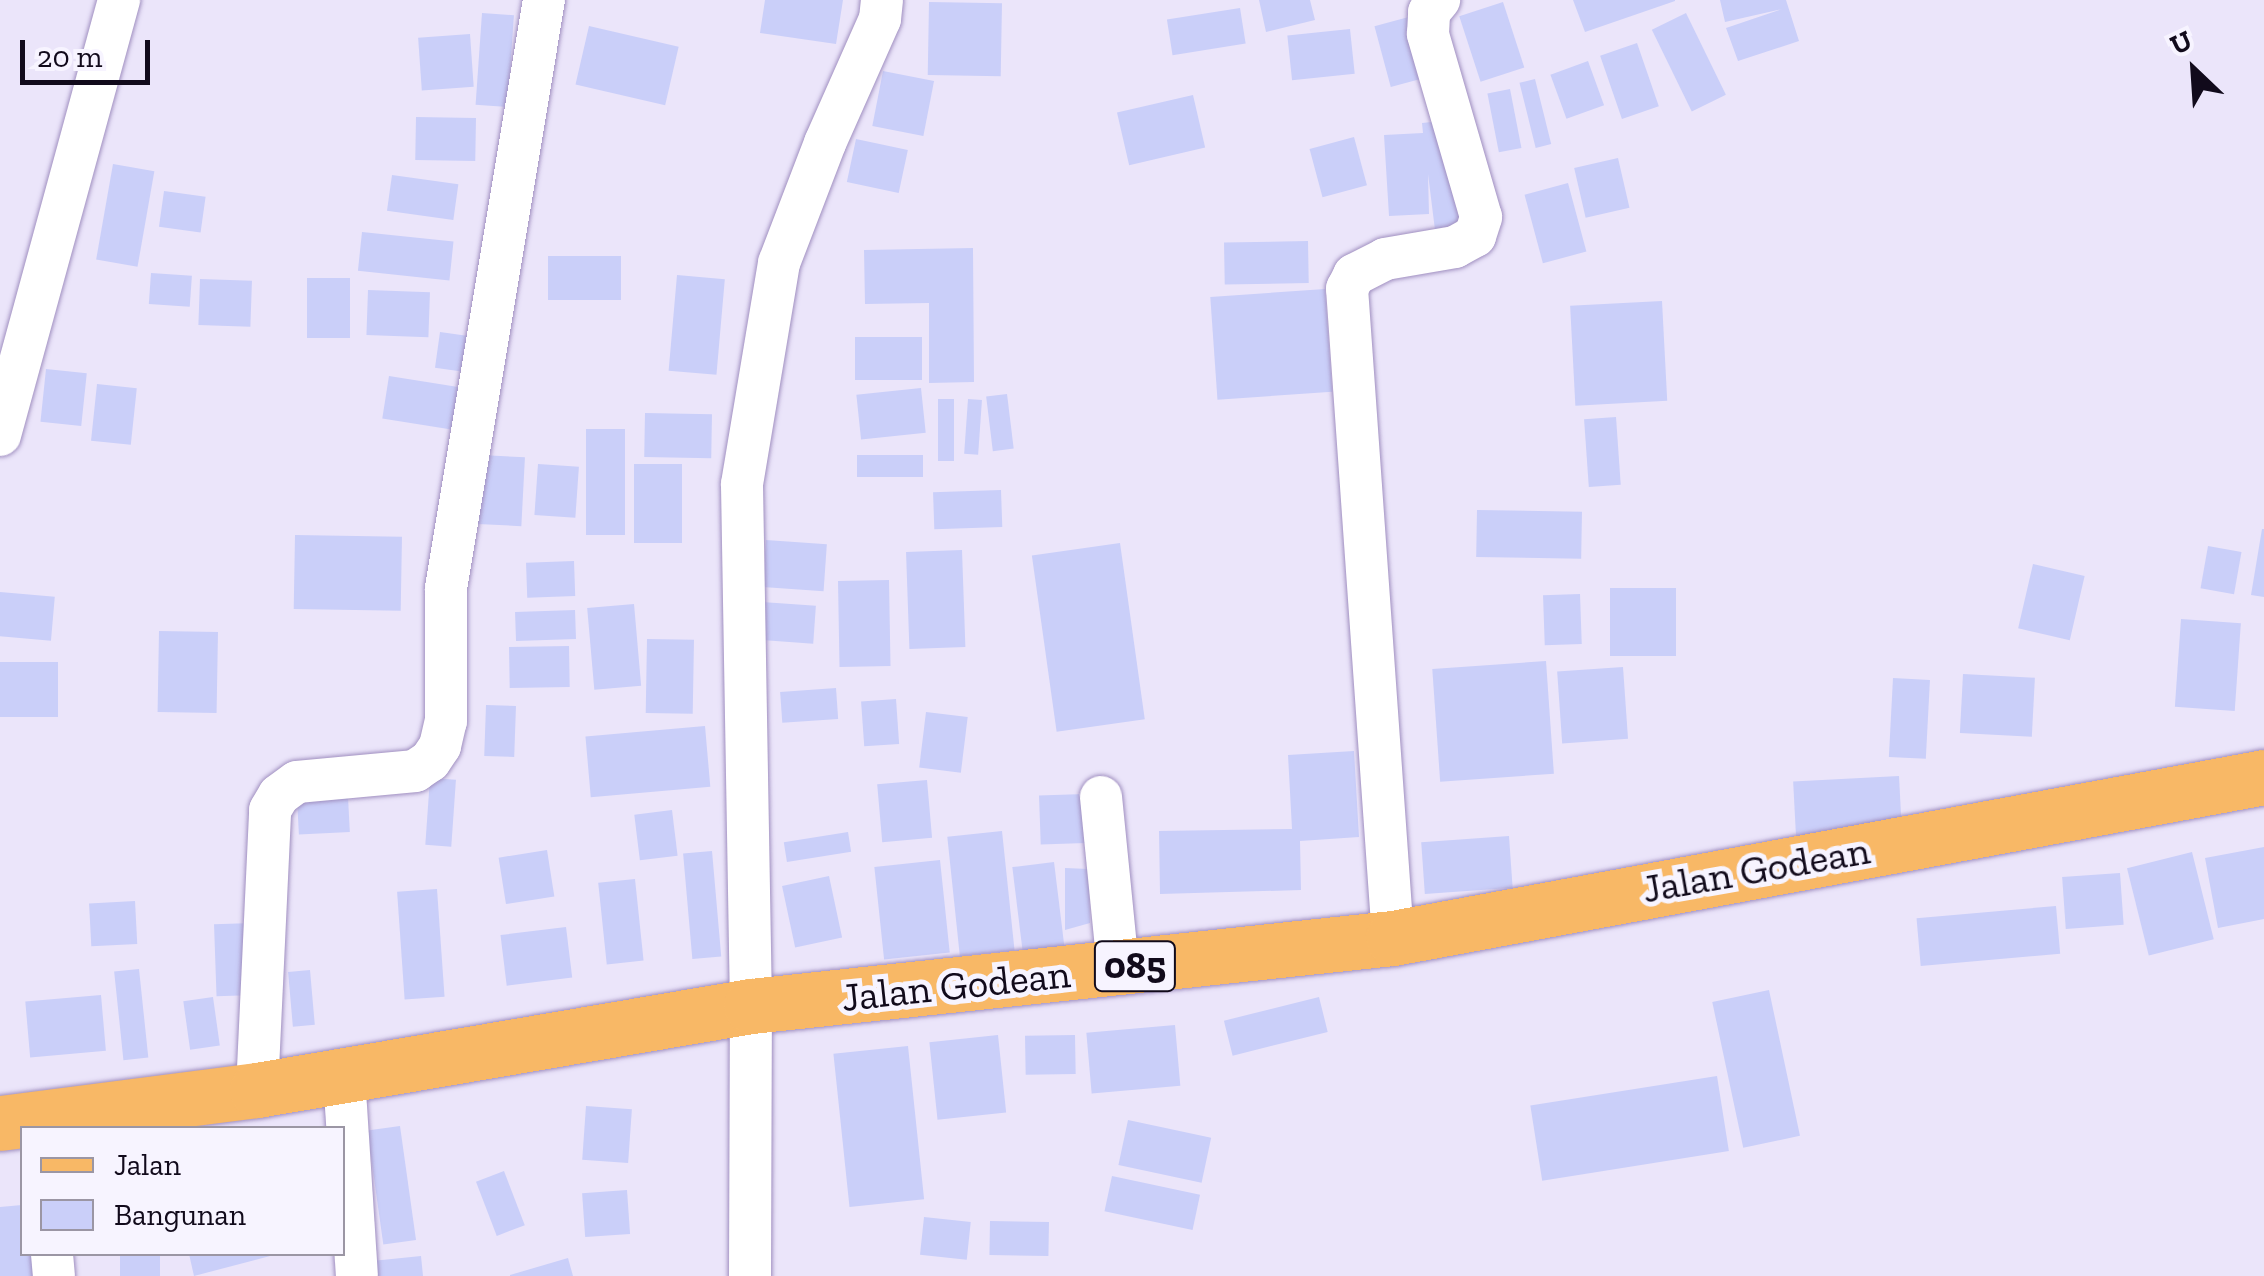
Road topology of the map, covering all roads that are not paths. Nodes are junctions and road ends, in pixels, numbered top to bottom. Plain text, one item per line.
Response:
1 (119, 0) edge
2 (544, 0) edge
3 (882, 0) edge
4 (1440, 0) edge
5 (0, 435) edge
6 (2264, 777) edge
7 (1101, 797) dead end
8 (1393, 938) junction
9 (1118, 968) junction
10 (751, 1006) junction
11 (344, 1076) junction
12 (257, 1090) junction
13 (28, 1123) edge
14 (357, 1276) edge
15 (750, 1276) edge

1 - 5 street
2 - 12 street
3 - 10 street
4 - 8 street
6 - 8 main road, Jalan Godean / 085
7 - 9 street
8 - 9 main road, Jalan Godean / 085
9 - 10 main road, Jalan Godean / 085
10 - 11 main road, Jalan Godean / 085
10 - 15 street
11 - 12 main road, Jalan Godean / 085
11 - 14 street
12 - 13 main road, Jalan Godean / 085

